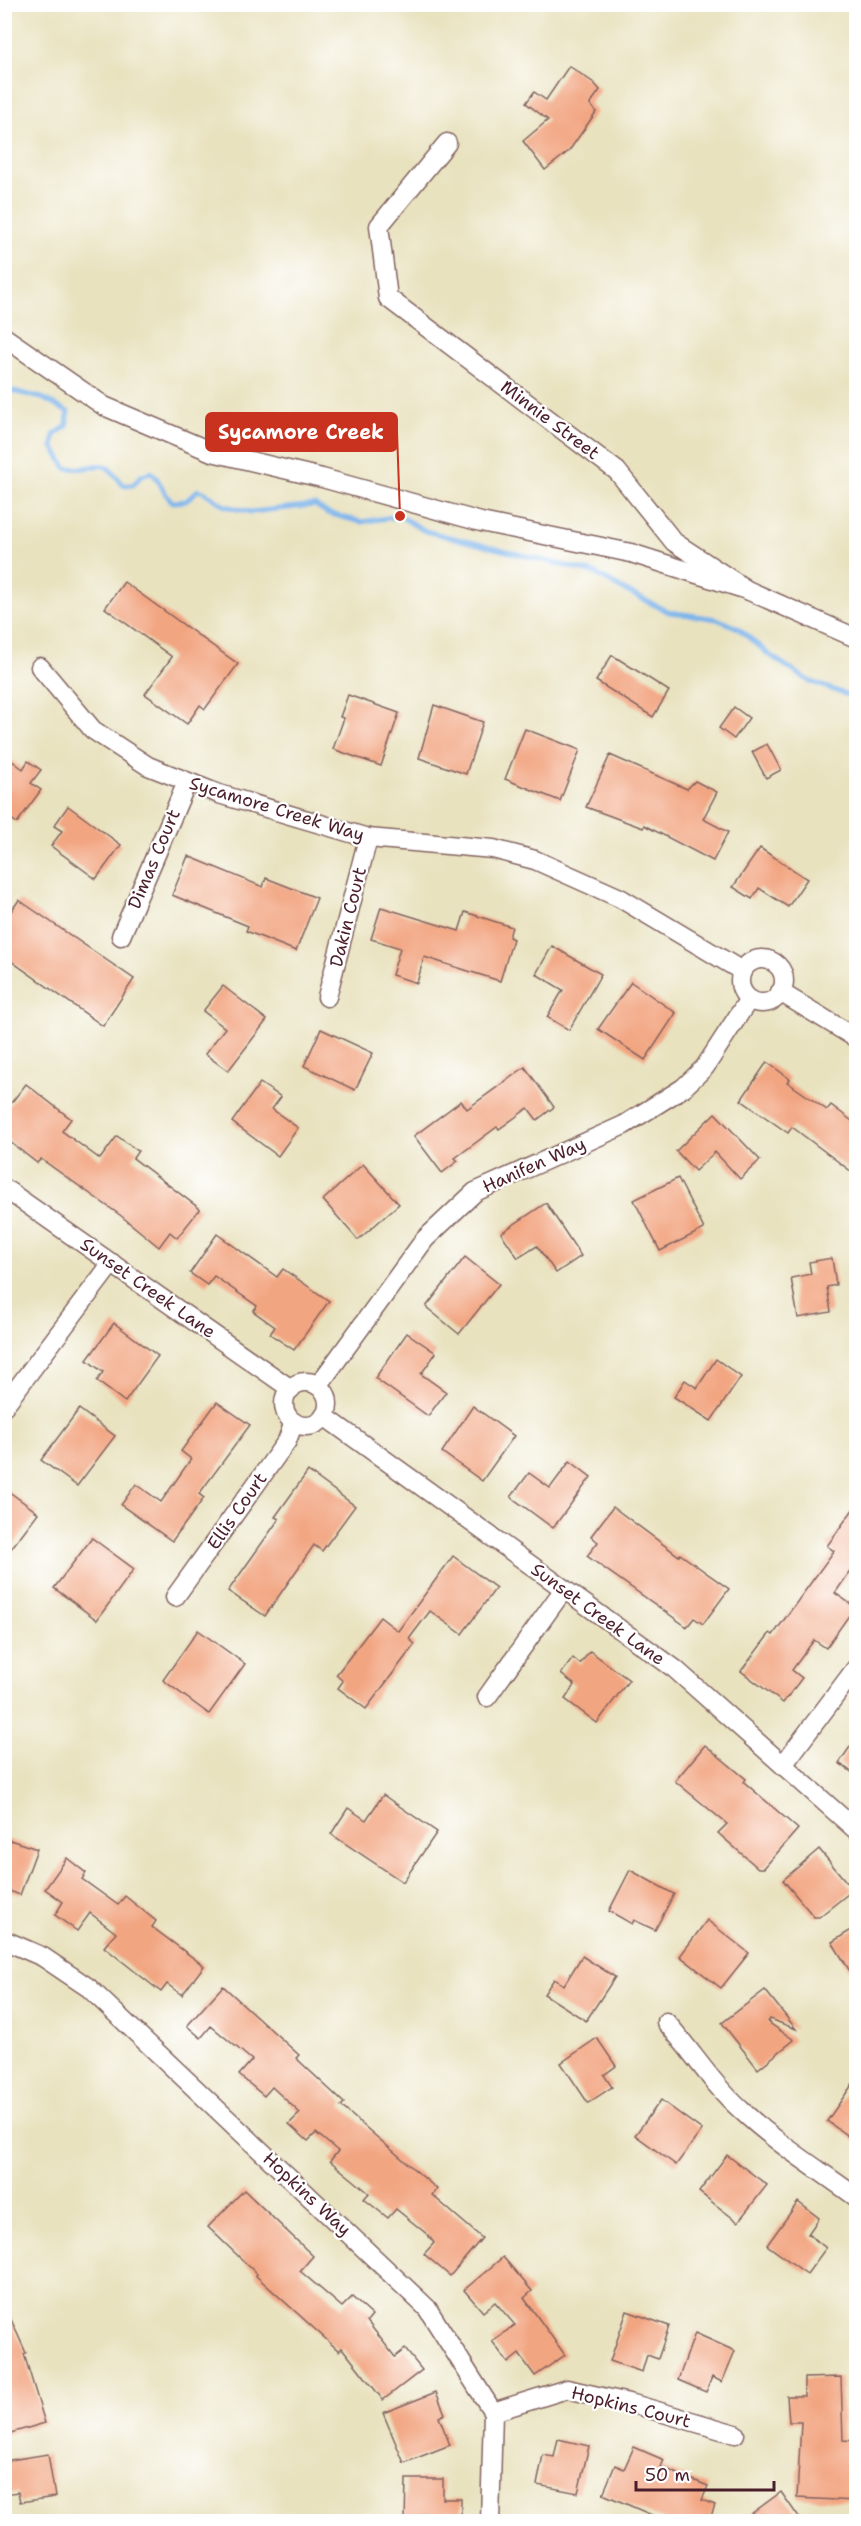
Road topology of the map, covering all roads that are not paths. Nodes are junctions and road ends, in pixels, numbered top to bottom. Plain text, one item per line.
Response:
1 (447, 143) dead end
2 (4, 337) edge
3 (747, 590) junction
4 (856, 638) edge
5 (40, 667) dead end
6 (187, 782) junction
7 (368, 838) junction
8 (121, 936) dead end
9 (742, 972) junction
10 (780, 992) junction
11 (327, 997) dead end
12 (749, 999) junction
13 (856, 1038) edge
14 (4, 1188) edge
15 (112, 1263) junction
16 (318, 1386) junction
17 (291, 1389) junction
18 (4, 1406) edge
19 (324, 1416) junction
20 (294, 1422) junction
21 (564, 1589) junction
22 (176, 1597) dead end
23 (856, 1668) edge
24 (487, 1697) dead end
25 (783, 1766) junction
26 (856, 1830) edge
27 (4, 1940) edge
28 (666, 2022) dead end
29 (856, 2197) edge
30 (493, 2412) junction
31 (735, 2434) dead end
32 (490, 2522) edge

1 - 3 street, Minnie Street
2 - 3 street
3 - 4 street, Minnie Street
5 - 6 street, Sycamore Creek Way
6 - 7 street, Sycamore Creek Way
6 - 8 street, Dimas Court
7 - 9 street, Sycamore Creek Way
7 - 11 street, Dakin Court
9 - 10 street
9 - 12 street
10 - 12 street
10 - 13 street
12 - 16 street, Hanifen Way
14 - 15 street, Sunset Creek Lane
15 - 17 street, Sunset Creek Lane
15 - 18 street
16 - 17 street
16 - 19 street
17 - 20 street
19 - 20 street
19 - 21 street, Sunset Creek Lane
20 - 22 street, Ellis Court
21 - 24 street
21 - 25 street, Sunset Creek Lane
23 - 25 street
25 - 26 street, Sunset Creek Lane
27 - 30 street, Hopkins Way
28 - 29 street
30 - 31 street, Hopkins Court
30 - 32 street

